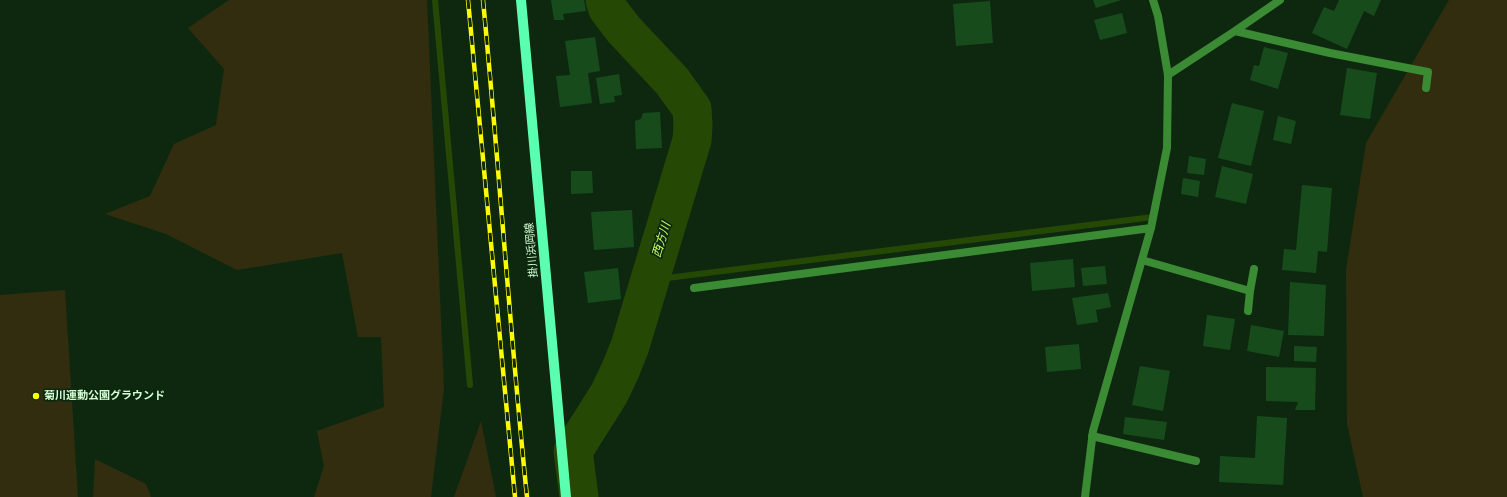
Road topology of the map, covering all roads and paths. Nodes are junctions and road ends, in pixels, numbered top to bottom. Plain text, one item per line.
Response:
1 (521, 0) edge
2 (1153, 0) edge
3 (1280, 0) edge
4 (1235, 31) junction
5 (1168, 76) junction
6 (1426, 88) dead end
7 (1151, 228) junction
8 (1142, 260) junction
9 (1254, 269) dead end
10 (694, 288) dead end
11 (1250, 291) junction
12 (1248, 311) dead end
13 (1092, 436) junction
14 (1196, 461) dead end
15 (566, 497) edge
16 (1085, 497) edge

1 - 15 main road, 掛川浜岡線
2 - 5 street
3 - 4 street
4 - 5 street
4 - 6 street
5 - 7 street
7 - 8 street
7 - 10 street
8 - 11 street
8 - 13 street
9 - 11 street
11 - 12 street
13 - 14 street
13 - 16 street

